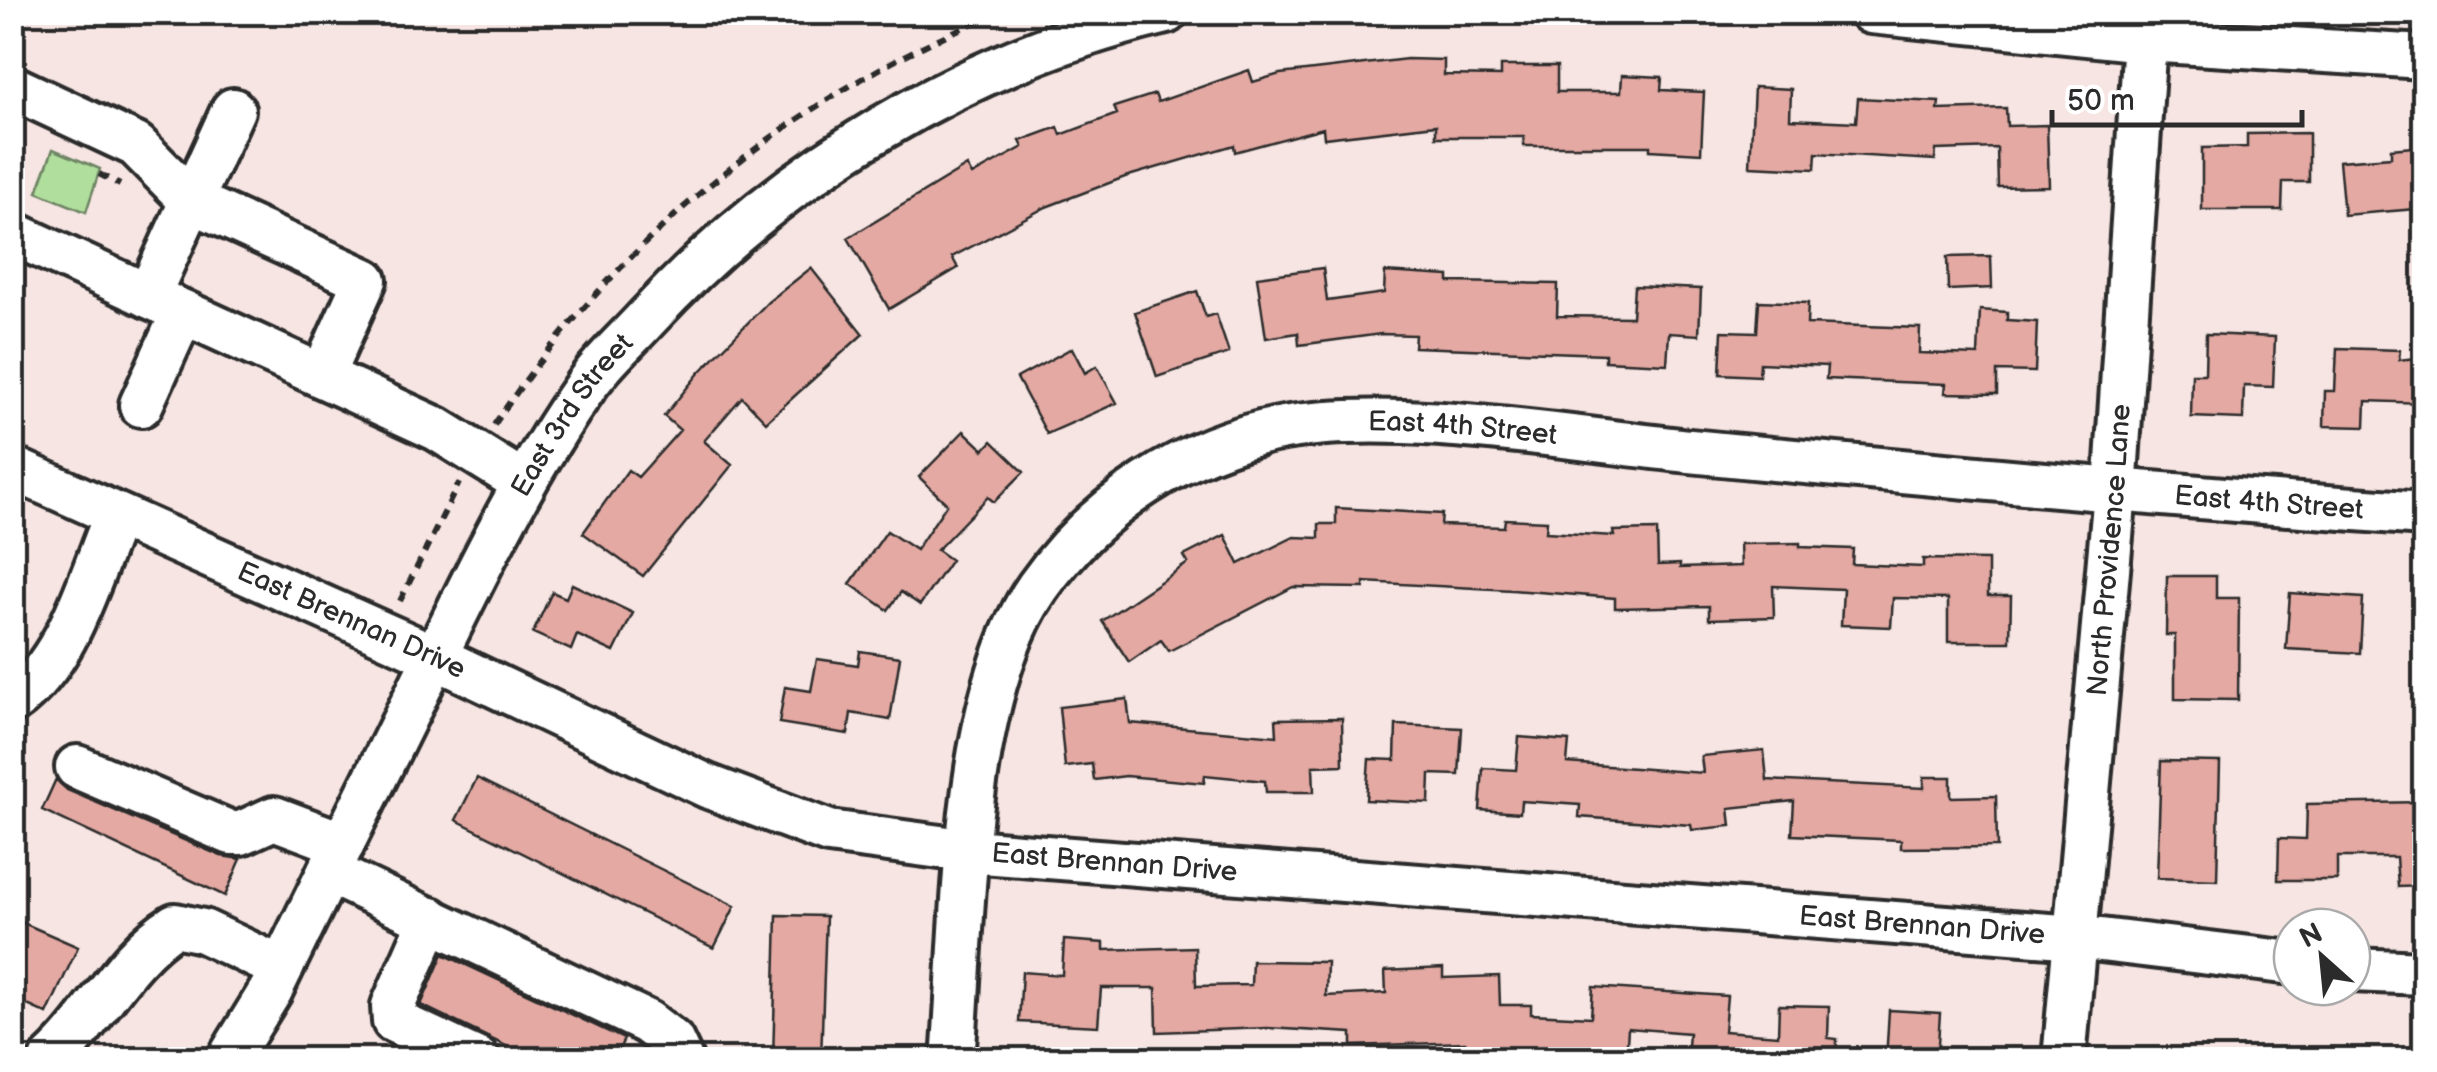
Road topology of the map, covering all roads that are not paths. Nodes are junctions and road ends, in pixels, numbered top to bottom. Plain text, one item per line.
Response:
1 (1166, 12) edge
2 (1870, 12) edge
3 (2145, 40) junction
4 (2424, 57) edge
5 (12, 87) edge
6 (233, 110) dead end
7 (190, 200) junction
8 (12, 234) edge
9 (166, 304) junction
10 (322, 376) junction
11 (141, 406) dead end
12 (12, 468) edge
13 (524, 483) junction
14 (2114, 492) junction
15 (2424, 514) edge
16 (116, 515) junction
17 (435, 657) junction
18 (12, 702) edge
19 (78, 767) dead end
20 (970, 851) junction
21 (336, 858) junction
22 (431, 918) junction
23 (2076, 937) junction
24 (2272, 960) edge
25 (282, 968) junction
26 (2372, 971) edge
27 (2424, 973) edge
28 (51, 1060) edge
29 (228, 1060) edge
30 (478, 1060) edge
31 (680, 1060) edge
32 (954, 1060) edge
33 (2064, 1060) edge

1 - 13 street, East 3rd Street
2 - 3 street
3 - 4 street
3 - 14 street, North Providence Lane
5 - 7 street
6 - 7 street
7 - 9 street
7 - 10 street
8 - 9 street
9 - 10 street
9 - 11 street
10 - 13 street
12 - 16 street, East Brennan Drive
13 - 17 street, East 3rd Street
14 - 15 street, East 4th Street
14 - 20 street, East 4th Street
14 - 23 street, North Providence Lane
16 - 17 street, East Brennan Drive
16 - 18 street
17 - 20 street, East Brennan Drive
17 - 21 street, East 3rd Street
19 - 21 street
20 - 23 street, East Brennan Drive
20 - 32 street, East 4th Street
21 - 22 street
21 - 25 street, East 3rd Street
22 - 30 street
22 - 31 street
23 - 24 street, East Brennan Drive
23 - 33 street, North Providence Lane
25 - 28 street
25 - 29 street, East 3rd Street
26 - 27 street

